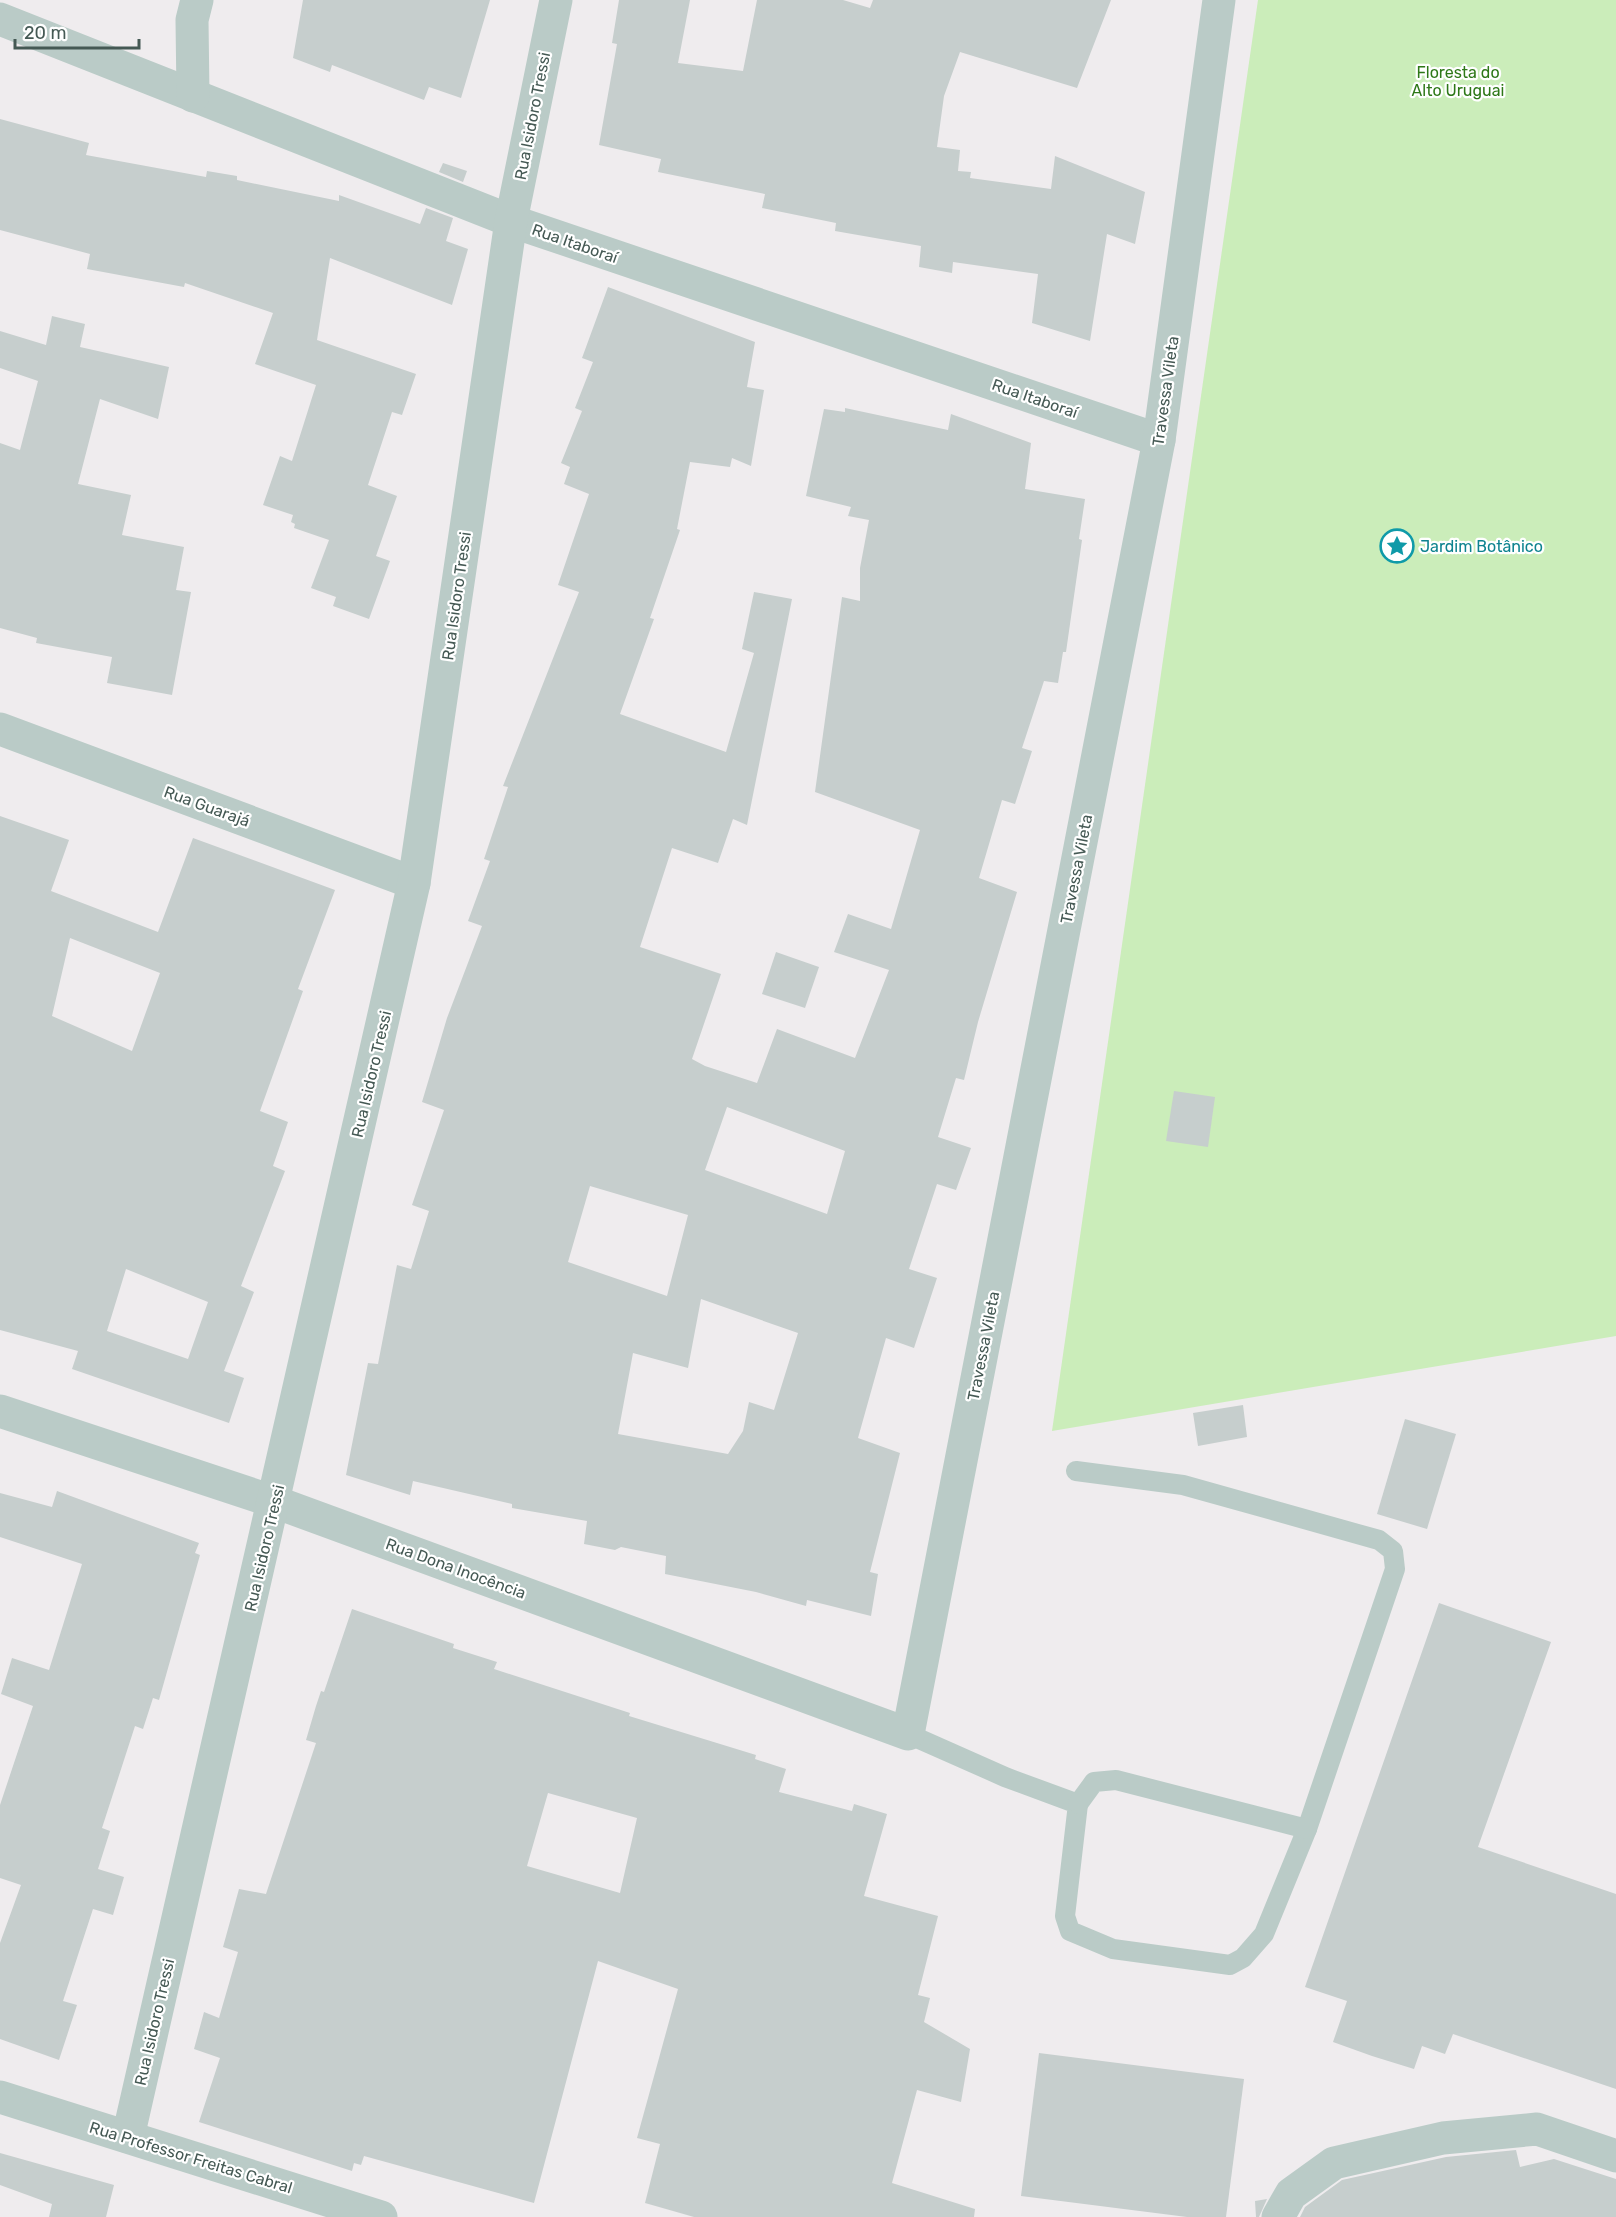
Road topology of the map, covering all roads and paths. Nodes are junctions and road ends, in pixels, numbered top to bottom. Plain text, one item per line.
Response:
1 (196, 0) edge
2 (555, 0) edge
3 (1219, 0) edge
4 (0, 19) edge
5 (193, 96) junction
6 (511, 221) junction
7 (1159, 440) junction
8 (0, 729) edge
9 (414, 884) junction
10 (0, 1411) edge
11 (1076, 1471) dead end
12 (275, 1502) junction
13 (908, 1734) junction
14 (1078, 1804) junction
15 (1307, 1829) junction
16 (0, 2097) edge
17 (128, 2137) junction
18 (1616, 2156) edge
19 (381, 2217) edge
20 (1278, 2217) edge

1 - 5 street
2 - 6 street, Rua Isidoro Tressi
3 - 7 street, Travessa Vileta
4 - 5 street, Rua Itaboraí
5 - 6 street, Rua Itaboraí
6 - 7 street, Rua Itaboraí
6 - 9 street, Rua Isidoro Tressi
7 - 13 street, Travessa Vileta
8 - 9 street, Rua Guarajá
9 - 12 street, Rua Isidoro Tressi
10 - 12 street, Rua Dona Inocência
11 - 15 lane
12 - 13 street, Rua Dona Inocência
12 - 17 street, Rua Isidoro Tressi
13 - 14 lane
14 - 15 lane
14 - 15 lane
16 - 17 street, Rua Professor Freitas Cabral
17 - 19 street, Rua Professor Freitas Cabral
18 - 20 street

